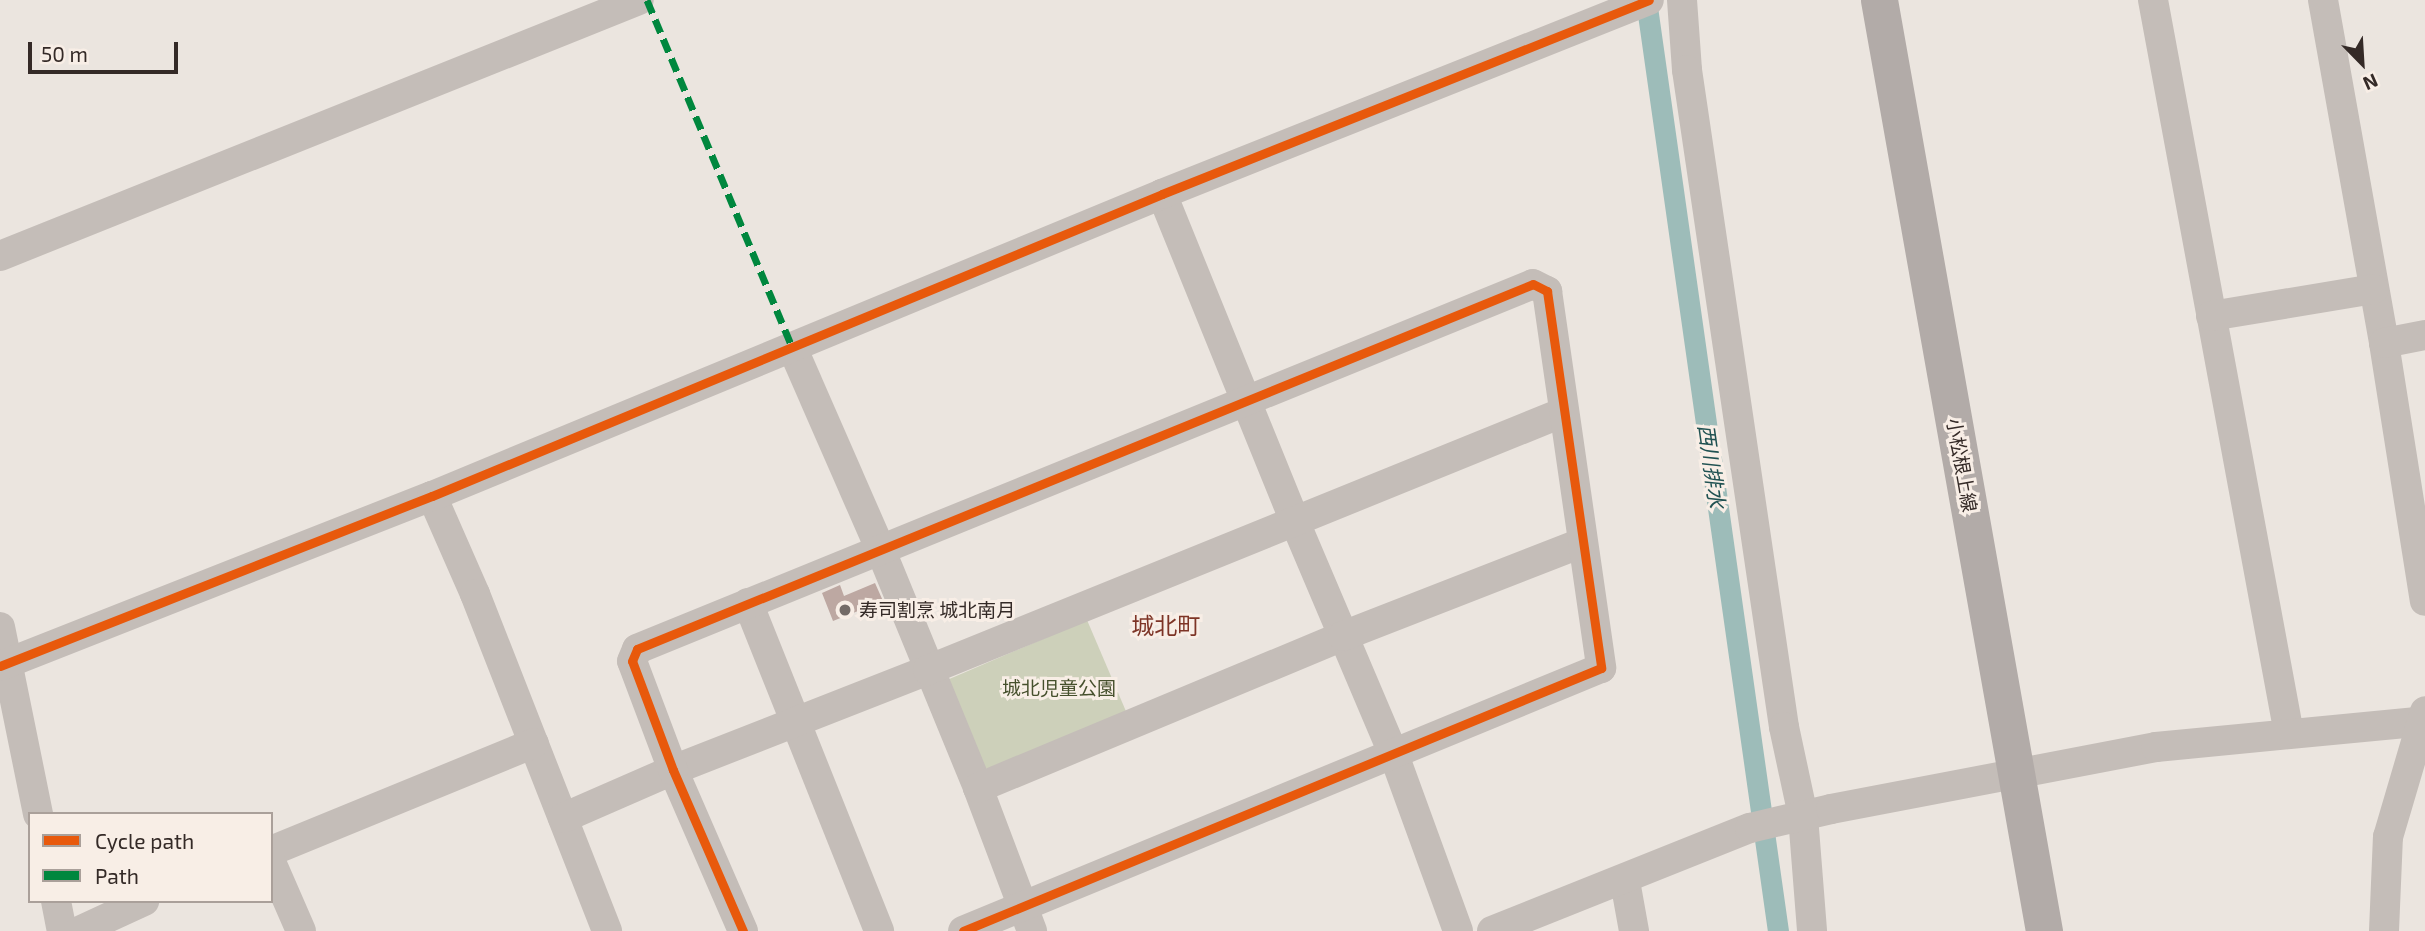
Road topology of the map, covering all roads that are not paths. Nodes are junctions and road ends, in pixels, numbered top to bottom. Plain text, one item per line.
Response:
1 (639, 0) edge
2 (1682, 0) edge
3 (1879, 0) edge
4 (2153, 0) edge
5 (2323, 0) edge
6 (1637, 6) edge
7 (1162, 194) junction
8 (0, 256) edge
9 (2374, 289) junction
10 (2211, 316) junction
11 (2425, 335) edge
12 (2384, 343) junction
13 (792, 347) junction
14 (1245, 399) junction
15 (1564, 412) junction
16 (432, 496) junction
17 (1295, 522) junction
18 (1581, 542) junction
19 (881, 551) junction
20 (2422, 564) edge
21 (2425, 601) edge
22 (748, 603) junction
23 (0, 627) edge
24 (1343, 636) junction
25 (3, 664) edge
26 (928, 670) junction
27 (2424, 718) edge
28 (797, 720) junction
29 (2289, 734) junction
30 (534, 743) junction
31 (1394, 755) junction
32 (673, 770) junction
33 (2015, 772) junction
34 (978, 788) junction
35 (38, 812) edge
36 (563, 817) junction
37 (1794, 819) junction
38 (273, 850) edge
39 (273, 867) edge
40 (1625, 880) junction
41 (56, 903) edge
42 (140, 903) edge
43 (1028, 919) edge
44 (62, 931) edge
45 (79, 931) edge
46 (301, 931) edge
47 (607, 931) edge
48 (743, 931) edge
49 (879, 931) edge
50 (963, 931) edge
51 (1458, 931) edge
52 (1492, 931) edge
53 (1634, 931) edge
54 (1812, 931) edge
55 (2043, 931) edge
56 (2384, 931) edge

1 - 8 street
2 - 37 street
3 - 33 main road, 小松根上線
4 - 10 street
5 - 9 street
6 - 7 street
7 - 13 street
7 - 14 street
9 - 10 street
9 - 12 street
10 - 29 street
11 - 12 street
12 - 20 street
13 - 16 street
13 - 19 street
14 - 15 street
14 - 17 street
14 - 19 street
15 - 17 street
15 - 18 street
16 - 25 street
16 - 30 street
17 - 24 street
17 - 26 street
18 - 24 street
18 - 31 street
19 - 22 street
19 - 26 street
20 - 21 street
22 - 28 street
22 - 32 street
23 - 25 street
24 - 31 street
24 - 34 street
25 - 35 street
26 - 28 street
26 - 34 street
27 - 29 street
27 - 56 street
28 - 32 street
28 - 49 street
29 - 33 street
30 - 36 street
30 - 38 street
31 - 43 street
31 - 51 street
32 - 36 street
32 - 48 street
33 - 37 street
33 - 55 main road, 小松根上線
34 - 43 street
36 - 47 street
37 - 40 street
37 - 54 street
39 - 46 street
40 - 52 street
40 - 53 street
41 - 44 street
42 - 45 street
43 - 50 street

